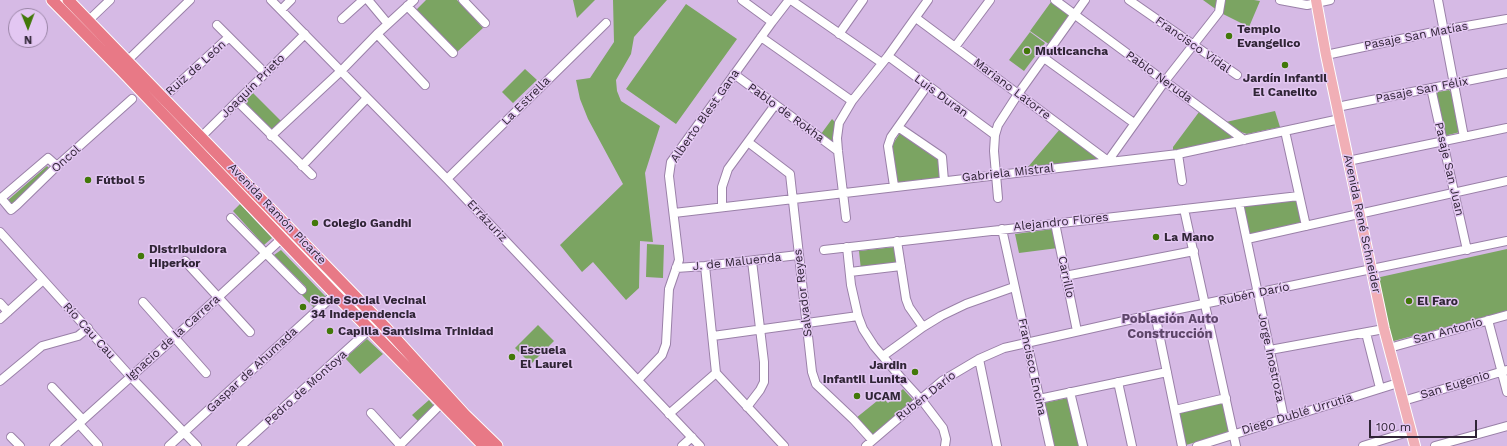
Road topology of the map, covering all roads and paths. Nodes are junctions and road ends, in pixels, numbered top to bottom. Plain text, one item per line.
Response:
1 (52, 0) edge
2 (68, 0) edge
3 (110, 0) edge
4 (190, 0) edge
5 (271, 0) edge
6 (291, 0) edge
7 (363, 0) edge
8 (368, 0) edge
9 (414, 0) edge
10 (463, 0) edge
11 (742, 0) edge
12 (790, 0) edge
13 (863, 0) edge
14 (928, 0) edge
15 (990, 0) edge
16 (1055, 0) edge
17 (1085, 0) edge
18 (1129, 0) edge
19 (1221, 0) edge
20 (1280, 0) edge
21 (1330, 0) edge
22 (1438, 0) edge
23 (1316, 1) edge
24 (407, 6) junction
25 (281, 10) junction
26 (1075, 15) junction
27 (916, 18) junction
28 (342, 19) dead end
29 (1507, 20) edge
30 (88, 21) junction
31 (772, 22) junction
32 (485, 23) dead end
33 (606, 23) dead end
34 (388, 24) junction
35 (217, 26) dead end
36 (1443, 30) junction
37 (304, 34) junction
38 (377, 34) junction
39 (839, 34) junction
40 (229, 37) junction
41 (762, 37) junction
42 (1192, 45) junction
43 (955, 47) junction
44 (454, 53) dead end
45 (1326, 55) junction
46 (888, 56) junction
47 (1044, 58) junction
48 (882, 63) junction
49 (125, 66) junction
50 (341, 71) junction
51 (265, 73) junction
52 (1507, 73) edge
53 (734, 74) junction
54 (1237, 75) dead end
55 (1165, 81) junction
56 (1454, 83) junction
57 (425, 84) dead end
58 (927, 86) junction
59 (1431, 88) junction
60 (1018, 94) junction
61 (163, 98) junction
62 (368, 98) junction
63 (132, 99) dead end
64 (237, 101) junction
65 (852, 101) junction
66 (775, 105) junction
67 (1337, 107) junction
68 (1340, 119) junction
69 (1134, 124) junction
70 (898, 127) junction
71 (1507, 128) edge
72 (1285, 131) junction
73 (994, 135) junction
74 (271, 136) junction
75 (201, 137) junction
76 (1464, 137) junction
77 (1244, 140) junction
78 (748, 142) junction
79 (1443, 142) junction
80 (838, 151) junction
81 (1178, 154) junction
82 (1348, 161) junction
83 (1108, 162) junction
84 (57, 166) junction
85 (302, 166) junction
86 (312, 174) dead end
87 (996, 174) junction
88 (447, 179) junction
89 (944, 180) junction
90 (1182, 181) dead end
91 (1507, 181) edge
92 (894, 186) junction
93 (1454, 192) junction
94 (844, 193) junction
95 (1299, 196) junction
96 (998, 198) dead end
97 (1, 199) edge
98 (793, 199) junction
99 (1240, 203) junction
100 (722, 207) junction
101 (1184, 209) junction
102 (674, 213) junction
103 (1360, 214) junction
104 (231, 218) dead end
105 (846, 218) dead end
106 (1055, 223) junction
107 (1306, 226) junction
108 (1002, 229) junction
109 (291, 230) junction
110 (0, 232) edge
111 (282, 238) junction
112 (1247, 239) junction
113 (897, 241) junction
114 (1507, 241) edge
115 (847, 247) junction
116 (824, 250) dead end
117 (1467, 250) junction
118 (1194, 251) junction
119 (265, 254) junction
120 (798, 254) junction
121 (752, 260) junction
122 (185, 261) dead end
123 (705, 266) junction
124 (901, 266) junction
125 (676, 268) junction
126 (1371, 270) junction
127 (850, 272) junction
128 (1065, 276) junction
129 (42, 281) junction
130 (1014, 287) junction
131 (302, 290) dead end
132 (1258, 293) junction
133 (335, 294) junction
134 (356, 297) junction
135 (218, 298) junction
136 (143, 302) dead end
137 (0, 304) edge
138 (1205, 304) junction
139 (8, 312) junction
140 (1155, 314) junction
141 (1507, 315) edge
142 (858, 316) junction
143 (0, 319) edge
144 (1488, 320) junction
145 (806, 322) junction
146 (923, 327) junction
147 (88, 328) junction
148 (370, 329) junction
149 (759, 329) junction
150 (1384, 329) junction
151 (1077, 331) junction
152 (250, 332) dead end
153 (1366, 333) junction
154 (713, 336) junction
155 (175, 337) junction
156 (1026, 342) junction
157 (1389, 348) junction
158 (1270, 350) junction
159 (883, 356) junction
160 (979, 359) junction
161 (1504, 371) edge
162 (1167, 372) junction
163 (206, 373) dead end
164 (716, 373) junction
165 (130, 376) junction
166 (638, 380) junction
167 (0, 381) edge
168 (1118, 382) junction
169 (1398, 383) junction
170 (52, 387) dead end
171 (1380, 388) junction
172 (1070, 392) junction
173 (1507, 392) edge
174 (1226, 398) junction
175 (920, 399) junction
176 (1039, 399) junction
177 (1403, 401) junction
178 (442, 403) junction
179 (747, 407) junction
180 (1175, 410) junction
181 (371, 413) dead end
182 (669, 414) junction
183 (1284, 418) junction
184 (81, 422) junction
185 (1507, 426) edge
186 (1411, 430) junction
187 (184, 432) junction
188 (1234, 434) junction
189 (11, 437) dead end
190 (692, 437) junction
191 (869, 443) edge
192 (98, 445) dead end
193 (20, 446) edge
194 (54, 446) edge
195 (169, 446) edge
196 (197, 446) edge
197 (241, 446) edge
198 (399, 446) edge
199 (484, 446) edge
200 (497, 446) edge
201 (682, 446) edge
202 (700, 446) edge
203 (784, 446) edge
204 (944, 446) edge
205 (997, 446) edge
206 (1050, 446) edge
207 (1083, 446) edge
208 (1132, 446) edge
209 (1182, 446) edge
210 (1196, 446) edge
211 (1236, 446) edge
212 (1363, 446) edge
213 (1415, 446) edge
214 (1434, 446) edge

1 - 49 highway, Avenida Ramón Picarte
2 - 30 highway, Avenida Ramón Picarte
3 - 30 street
4 - 49 street
5 - 25 street, Errázuriz
6 - 25 street
7 - 28 street
8 - 34 street
9 - 24 street
10 - 32 street
11 - 31 street
12 - 31 street, Alberto Blest Gana
12 - 39 street
13 - 39 street
14 - 27 street
15 - 43 street
16 - 26 street, Pablo Neruda
17 - 26 street
18 - 42 street, Francisco Vidal
19 - 42 street
20 - 23 street
21 - 23 street
22 - 36 street, Pasaje San Juan
23 - 45 main road, Avenida René Schneider
24 - 34 street
24 - 44 street
25 - 37 street, Errázuriz
26 - 47 street
26 - 55 street, Pablo Neruda
27 - 43 street, Mariano Latorre
27 - 46 street
29 - 36 street, Pasaje San Matías
30 - 49 highway, Avenida Ramón Picarte
31 - 41 street, Alberto Blest Gana
33 - 88 street, La Estrella
34 - 38 street
35 - 40 street
36 - 45 street, Pasaje San Matías
36 - 56 street, Pasaje San Juan
37 - 50 street, Errázuriz
37 - 51 street, Joaquín Prieto
38 - 50 street
38 - 57 street
39 - 48 street
40 - 51 street
40 - 61 street, Ruiz de León
41 - 53 street, Alberto Blest Gana
41 - 65 street
42 - 54 street, Francisco Vidal
42 - 55 street
43 - 60 street, Mariano Latorre
45 - 67 main road, Avenida René Schneider
46 - 48 street
46 - 58 street, Luis Duran
47 - 60 street
47 - 69 street
48 - 65 street
49 - 61 highway, Avenida Ramón Picarte
49 - 111 highway, Avenida Ramón Picarte
50 - 62 street, Errázuriz
50 - 74 street
51 - 64 street, Joaquín Prieto
52 - 56 street, Pasaje San Félix
53 - 66 street, Pablo de Rokha
53 - 102 street, Alberto Blest Gana
55 - 69 street
55 - 77 street, Pablo Neruda
56 - 59 street, Pasaje San Félix
56 - 76 street, Pasaje San Juan
58 - 70 street
58 - 73 street, Luis Duran
59 - 67 street, Pasaje San Félix
59 - 79 street, Pasaje San Juan
60 - 73 street
60 - 83 street, Mariano Latorre
61 - 75 highway, Avenida Ramón Picarte
62 - 85 street
62 - 88 street, Errázuriz
63 - 84 street, Oncol
64 - 74 street
64 - 75 street, Joaquín Prieto
65 - 80 street
66 - 78 street
66 - 80 street, Pablo de Rokha
67 - 68 main road, Avenida René Schneider
68 - 72 street, Gabriela Mistral
68 - 82 main road, Avenida René Schneider
69 - 83 street
70 - 89 street
70 - 92 street
71 - 76 street
72 - 77 street, Gabriela Mistral
72 - 95 street
73 - 87 street
74 - 85 street
75 - 109 highway, Avenida Ramón Picarte
76 - 79 street
77 - 81 street, Gabriela Mistral
78 - 98 street, Salvador Reyes
78 - 100 street
79 - 82 street
79 - 93 street, Pasaje San Juan
80 - 94 street
81 - 83 street, Gabriela Mistral
81 - 90 street
82 - 103 main road, Avenida René Schneider
83 - 87 street, Gabriela Mistral
84 - 97 street
84 - 97 street, Oncol
85 - 86 street
87 - 89 street, Gabriela Mistral
87 - 96 street
88 - 166 street, Errázuriz
89 - 92 street, Gabriela Mistral
91 - 93 street
92 - 94 street, Gabriela Mistral
93 - 103 street
93 - 117 street, Pasaje San Juan
94 - 98 street, Gabriela Mistral
94 - 105 street
95 - 99 street, Alejandro Flores
95 - 107 street
98 - 100 street, Gabriela Mistral
98 - 120 street, Salvador Reyes
99 - 101 street, Alejandro Flores
99 - 112 street, Jorge Inostroza
100 - 102 street, Gabriela Mistral
101 - 106 street, Alejandro Flores
101 - 118 street
102 - 125 street, Alberto Blest Gana
103 - 107 street
103 - 126 main road, Avenida René Schneider
104 - 119 street
106 - 108 street, Alejandro Flores
106 - 128 street, Carrillo
107 - 112 street
108 - 113 street, Alejandro Flores
108 - 130 street, Francisco Encina
109 - 111 street, Ignacio de la Carrera
109 - 134 highway, Avenida Ramón Picarte
110 - 129 street, Río Cau Cau
111 - 119 street, Ignacio de la Carrera
111 - 133 highway, Avenida Ramón Picarte
112 - 132 street, Jorge Inostroza
113 - 115 street, Alejandro Flores
113 - 124 street
114 - 117 street, Rubén Darío
115 - 116 street, Alejandro Flores
115 - 127 street
117 - 126 street, Rubén Darío
118 - 128 street
118 - 138 street
119 - 131 street
119 - 135 street, Ignacio de la Carrera
120 - 121 street, J. de Maluenda
120 - 145 street, Salvador Reyes
121 - 123 street, J. de Maluenda
121 - 149 street
122 - 135 street
123 - 125 street, J. de Maluenda
123 - 154 street
124 - 127 street
124 - 146 street
125 - 166 street, Alberto Blest Gana
126 - 132 street, Rubén Darío
126 - 150 main road, Avenida René Schneider
127 - 142 street
128 - 151 street, Carrillo
129 - 139 street
129 - 147 street, Río Cau Cau
130 - 146 street
130 - 156 street, Francisco Encina
132 - 138 street, Rubén Darío
132 - 158 street, Jorge Inostroza
133 - 134 highway
133 - 148 highway, Avenida Ramón Picarte
133 - 187 street, Gaspar de Ahumada
134 - 200 highway, Avenida Ramón Picarte
135 - 152 street
135 - 155 street, Ignacio de la Carrera
136 - 155 street
137 - 139 street
138 - 140 street, Rubén Darío
138 - 174 street
139 - 143 street
140 - 151 street, Rubén Darío
140 - 162 street
141 - 144 street, San Antonio
142 - 145 street
142 - 159 street
144 - 157 street, San Antonio
144 - 161 street
145 - 149 street
145 - 191 street, Salvador Reyes
146 - 159 street
147 - 165 street, Río Cau Cau
147 - 167 street
148 - 178 highway, Avenida Ramón Picarte
148 - 197 street, Pedro de Montoya
149 - 154 street
149 - 179 street
150 - 153 street
150 - 157 main road, Avenida René Schneider
151 - 156 street, Rubén Darío
153 - 158 street
153 - 171 street
154 - 164 street
155 - 163 street
155 - 165 street, Ignacio de la Carrera
156 - 160 street, Rubén Darío
156 - 176 street, Francisco Encina
157 - 169 main road, Avenida René Schneider
158 - 183 street, Jorge Inostroza
159 - 175 street
160 - 175 street, Rubén Darío
160 - 205 street
161 - 173 street
161 - 177 street, San Eugenio
162 - 168 street
162 - 180 street
164 - 179 street
164 - 182 street
165 - 184 street, Ignacio de la Carrera
165 - 187 street, Río Cau Cau
166 - 182 street, Errázuriz
168 - 172 street
168 - 208 street
169 - 171 street, Diego Dublé Urrutia
169 - 177 main road, Avenida René Schneider
170 - 184 street
171 - 183 street, Diego Dublé Urrutia
172 - 176 street
172 - 207 street
174 - 180 street
174 - 188 street
175 - 191 street, Rubén Darío
175 - 204 street
176 - 206 street, Francisco Encina
177 - 186 main road, Avenida René Schneider
178 - 198 street
178 - 199 highway, Avenida Ramón Picarte
179 - 203 street
180 - 209 street
181 - 198 street
182 - 190 street, Errázuriz
183 - 188 street, Diego Dublé Urrutia
184 - 192 street
184 - 194 street, Ignacio de la Carrera
185 - 214 street
186 - 212 street
186 - 213 main road, Avenida René Schneider
187 - 195 street, Gaspar de Ahumada
187 - 196 street, Río Cau Cau
188 - 210 street, Diego Dublé Urrutia
188 - 211 street
189 - 193 street
190 - 201 street
190 - 202 street, Errázuriz

